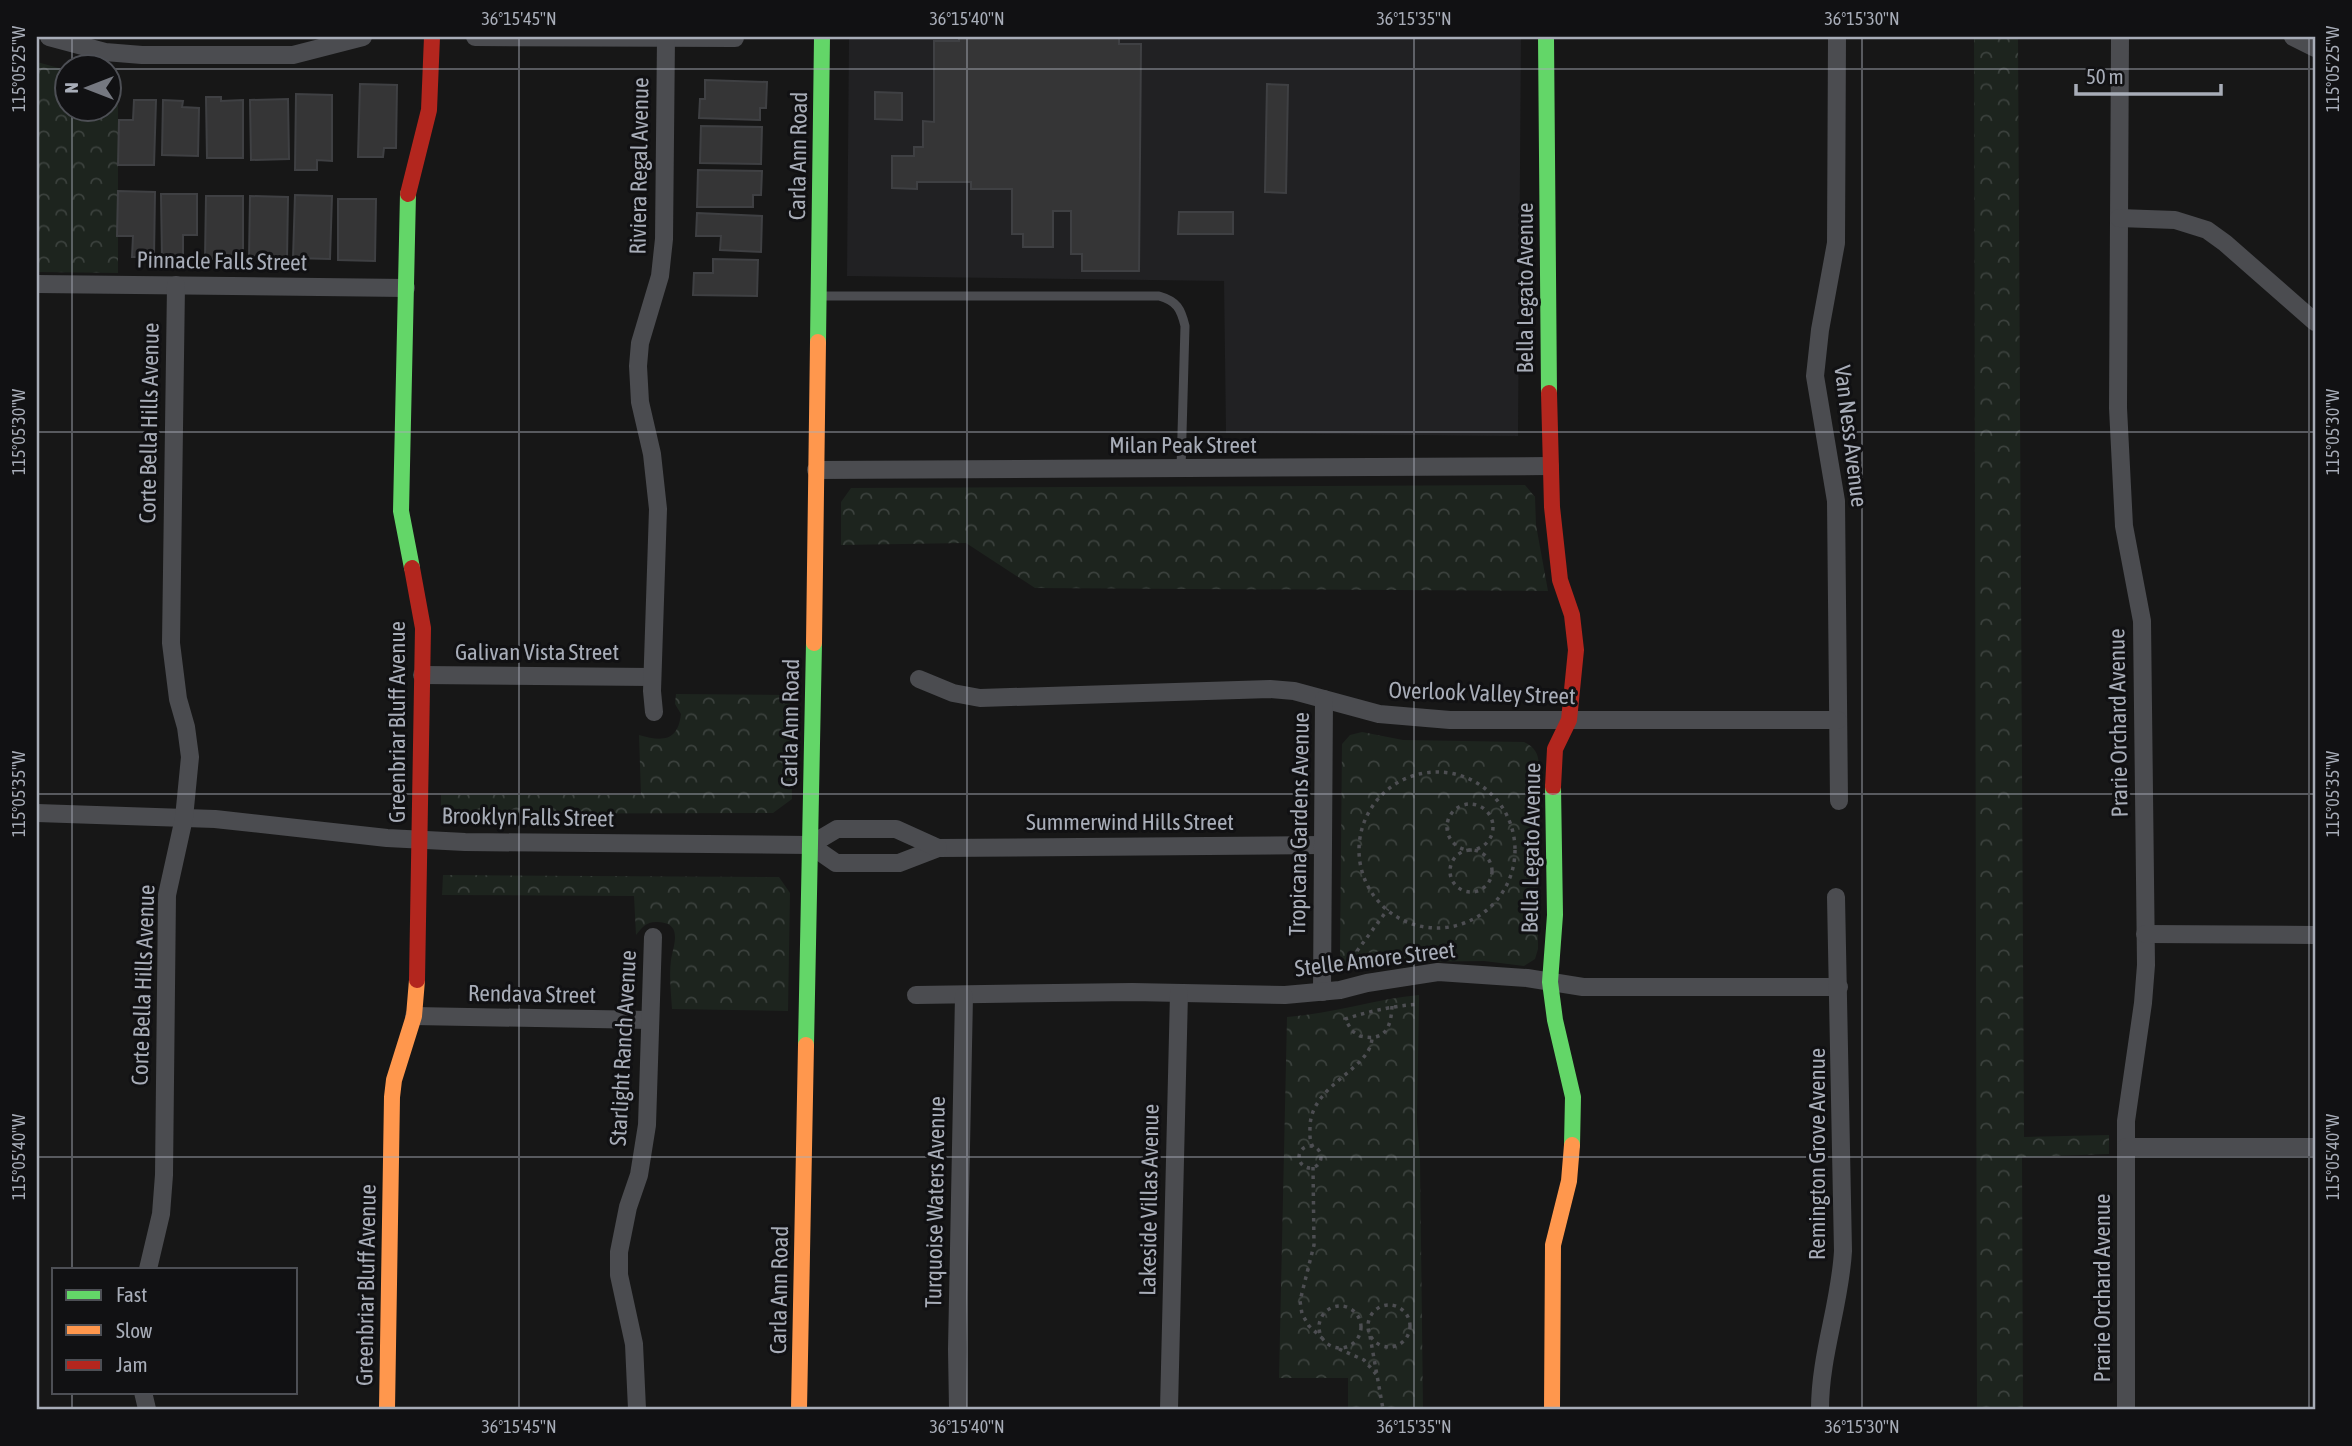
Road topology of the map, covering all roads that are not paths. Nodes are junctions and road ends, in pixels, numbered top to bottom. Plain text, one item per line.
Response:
1 (49, 37) edge
2 (363, 37) edge
3 (432, 37) edge
4 (475, 37) edge
5 (666, 37) edge
6 (822, 37) edge
7 (1546, 37) edge
8 (1837, 37) edge
9 (2120, 37) edge
10 (2293, 37) edge
11 (735, 38) edge
12 (2315, 48) edge
13 (2119, 218) junction
14 (37, 284) edge
15 (176, 285) junction
16 (406, 288) junction
17 (819, 296) junction
18 (2315, 322) edge
19 (1550, 466) junction
20 (816, 470) junction
21 (1181, 470) junction
22 (422, 675) junction
23 (652, 677) junction
24 (919, 679) dead end
25 (1324, 699) junction
26 (654, 712) dead end
27 (1569, 720) junction
28 (1838, 720) junction
29 (1839, 801) dead end
30 (37, 813) edge
31 (184, 818) junction
32 (420, 839) junction
33 (810, 845) junction
34 (1323, 845) junction
35 (938, 848) junction
36 (1836, 897) dead end
37 (2145, 934) junction
38 (2315, 935) edge
39 (653, 937) dead end
40 (1550, 982) junction
41 (1839, 988) junction
42 (1322, 992) junction
43 (1178, 993) junction
44 (916, 995) dead end
45 (964, 996) junction
46 (414, 1016) junction
47 (650, 1020) junction
48 (2126, 1147) junction
49 (2315, 1147) edge
50 (148, 1268) edge
51 (387, 1409) edge
52 (637, 1409) edge
53 (799, 1409) edge
54 (958, 1409) edge
55 (1169, 1409) edge
56 (1552, 1409) edge
57 (1820, 1409) edge
58 (2126, 1409) edge

1 - 2 street
3 - 16 street, Greenbriar Bluff Avenue
4 - 5 street
5 - 11 street
5 - 23 street, Riviera Regal Avenue
6 - 17 street, Carla Ann Road
7 - 19 street, Bella Legato Avenue
8 - 28 street, Van Ness Avenue
9 - 13 street, Prarie Orchard Avenue
10 - 12 street
13 - 18 street
13 - 37 street, Prarie Orchard Avenue
14 - 15 street, Pinnacle Falls Street
15 - 16 street, Pinnacle Falls Street
15 - 31 street, Corte Bella Hills Avenue
16 - 22 street, Greenbriar Bluff Avenue
17 - 20 street, Carla Ann Road
17 - 21 lane
19 - 21 street, Milan Peak Street
19 - 27 street, Bella Legato Avenue
20 - 21 street, Milan Peak Street
20 - 33 street, Carla Ann Road
22 - 23 street, Galivan Vista Street
22 - 32 street, Greenbriar Bluff Avenue
23 - 26 street, Riviera Regal Avenue
24 - 25 street, Overlook Valley Street
25 - 27 street, Overlook Valley Street
25 - 34 street, Tropicana Gardens Avenue
27 - 28 street, Overlook Valley Street
27 - 40 street, Bella Legato Avenue
28 - 29 street, Van Ness Avenue
30 - 31 street, Brooklyn Falls Street
31 - 32 street, Brooklyn Falls Street
31 - 50 street, Corte Bella Hills Avenue
32 - 33 street, Brooklyn Falls Street
32 - 46 street, Greenbriar Bluff Avenue
33 - 35 street, Summerwind Hills Street
33 - 35 street, Summerwind Hills Street
33 - 53 street, Carla Ann Road
34 - 35 street, Summerwind Hills Street
34 - 42 street, Tropicana Gardens Avenue
36 - 41 street, Remington Grove Avenue
37 - 38 street
37 - 48 street, Prarie Orchard Avenue
39 - 47 street, Starlight Ranch Avenue
40 - 41 street, Stelle Amore Street
40 - 42 street, Stelle Amore Street
40 - 56 street, Bella Legato Avenue
41 - 57 street, Remington Grove Avenue
42 - 43 street, Stelle Amore Street
43 - 45 street, Stelle Amore Street
43 - 55 street, Lakeside Villas Avenue
44 - 45 street, Stelle Amore Street
45 - 54 street, Turquoise Waters Avenue
46 - 47 street, Rendava Street
46 - 51 street, Greenbriar Bluff Avenue
47 - 52 street, Starlight Ranch Avenue
48 - 49 street
48 - 58 street, Prarie Orchard Avenue

